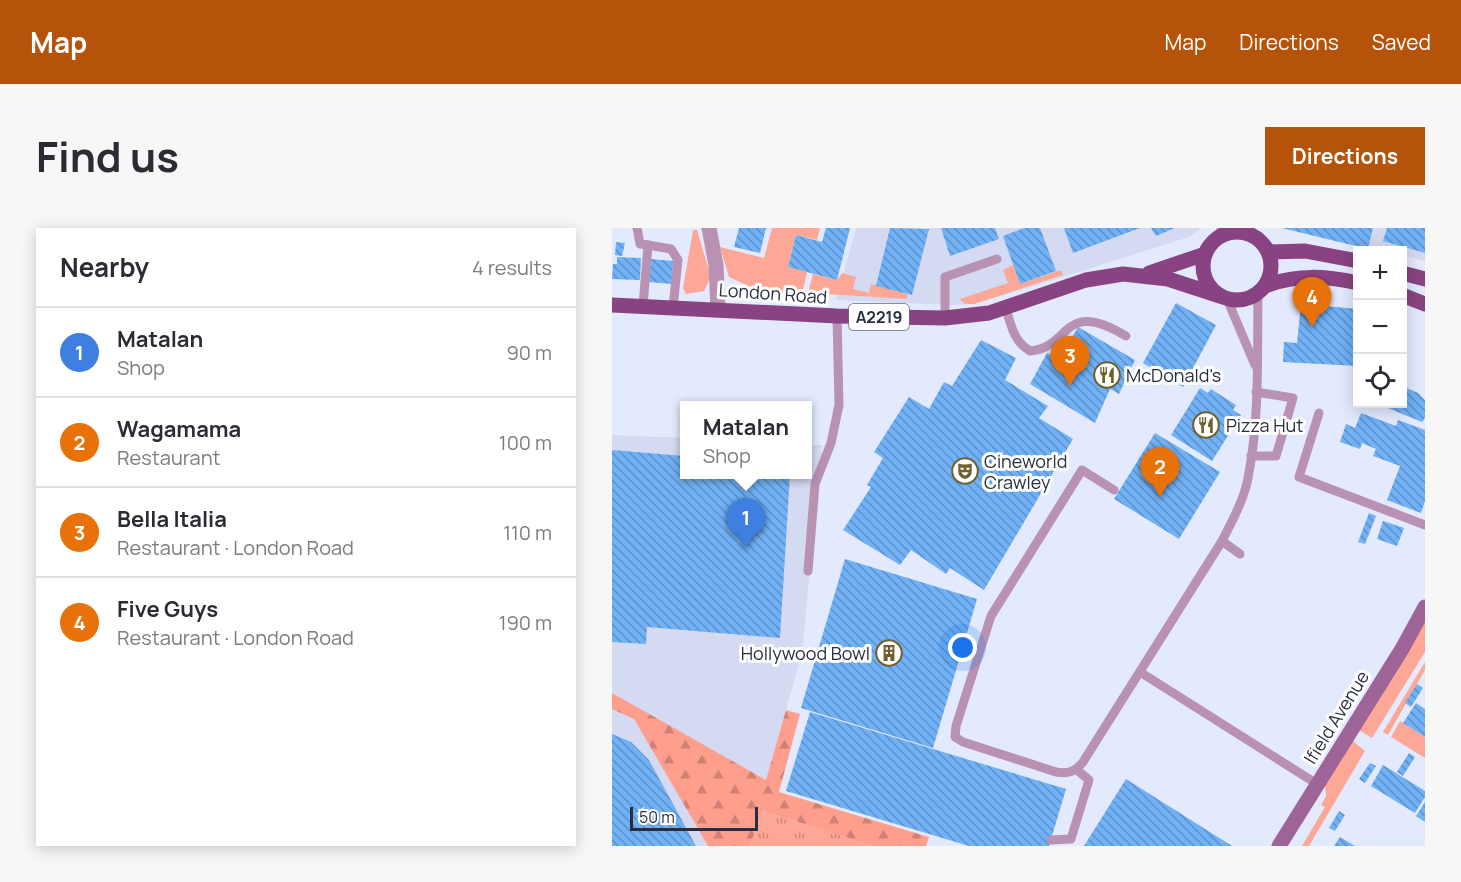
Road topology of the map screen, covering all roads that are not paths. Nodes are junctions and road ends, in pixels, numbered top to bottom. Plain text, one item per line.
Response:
1 (637, 228) edge
2 (710, 228) edge
3 (1246, 230) edge
4 (1224, 232) edge
5 (648, 245) junction
6 (1269, 252) junction
7 (1205, 254) junction
8 (997, 259) dead end
9 (1353, 260) edge
10 (1407, 274) edge
11 (1140, 275) junction
12 (1425, 279) edge
13 (1353, 282) edge
14 (1261, 290) junction
15 (1224, 297) junction
16 (1407, 297) edge
17 (1425, 304) edge
18 (612, 305) edge
19 (643, 306) junction
20 (674, 307) junction
21 (718, 309) junction
22 (1006, 309) junction
23 (837, 316) junction
24 (945, 318) junction
25 (1126, 336) dead end
26 (1257, 370) junction
27 (1256, 392) junction
28 (1319, 413) dead end
29 (1251, 456) junction
30 (1114, 490) dead end
31 (1425, 525) edge
32 (1222, 541) junction
33 (1240, 554) dead end
34 (808, 571) dead end
35 (1425, 607) edge
36 (1140, 672) junction
37 (1077, 770) junction
38 (1317, 784) junction
39 (1051, 840) dead end
40 (1279, 846) edge

1 - 5 lane
2 - 21 street
3 - 4 main road, A2219
3 - 6 main road, A2219
4 - 7 main road, A2219
5 - 19 lane
5 - 20 lane
6 - 9 main road
6 - 14 main road
7 - 11 main road, London Road / A2219
7 - 15 main road
8 - 24 lane
10 - 12 main road
11 - 15 main road, London Road / A2219
11 - 22 main road, London Road / A2219
13 - 14 main road, A2219
14 - 15 main road, A2219
14 - 26 lane
15 - 26 lane
16 - 17 main road
18 - 19 main road, London Road / A2219
19 - 20 main road, London Road / A2219
20 - 21 main road, London Road / A2219
21 - 23 main road, London Road / A2219
22 - 24 main road, London Road / A2219
22 - 25 lane
23 - 24 main road, London Road / A2219
23 - 34 lane
26 - 27 lane
27 - 29 lane
27 - 29 lane
28 - 31 lane
29 - 32 lane
30 - 37 lane
32 - 33 lane
32 - 36 lane
35 - 38 street, Ifield Avenue
36 - 37 lane
36 - 38 lane
37 - 39 lane
38 - 40 street, Ifield Avenue

